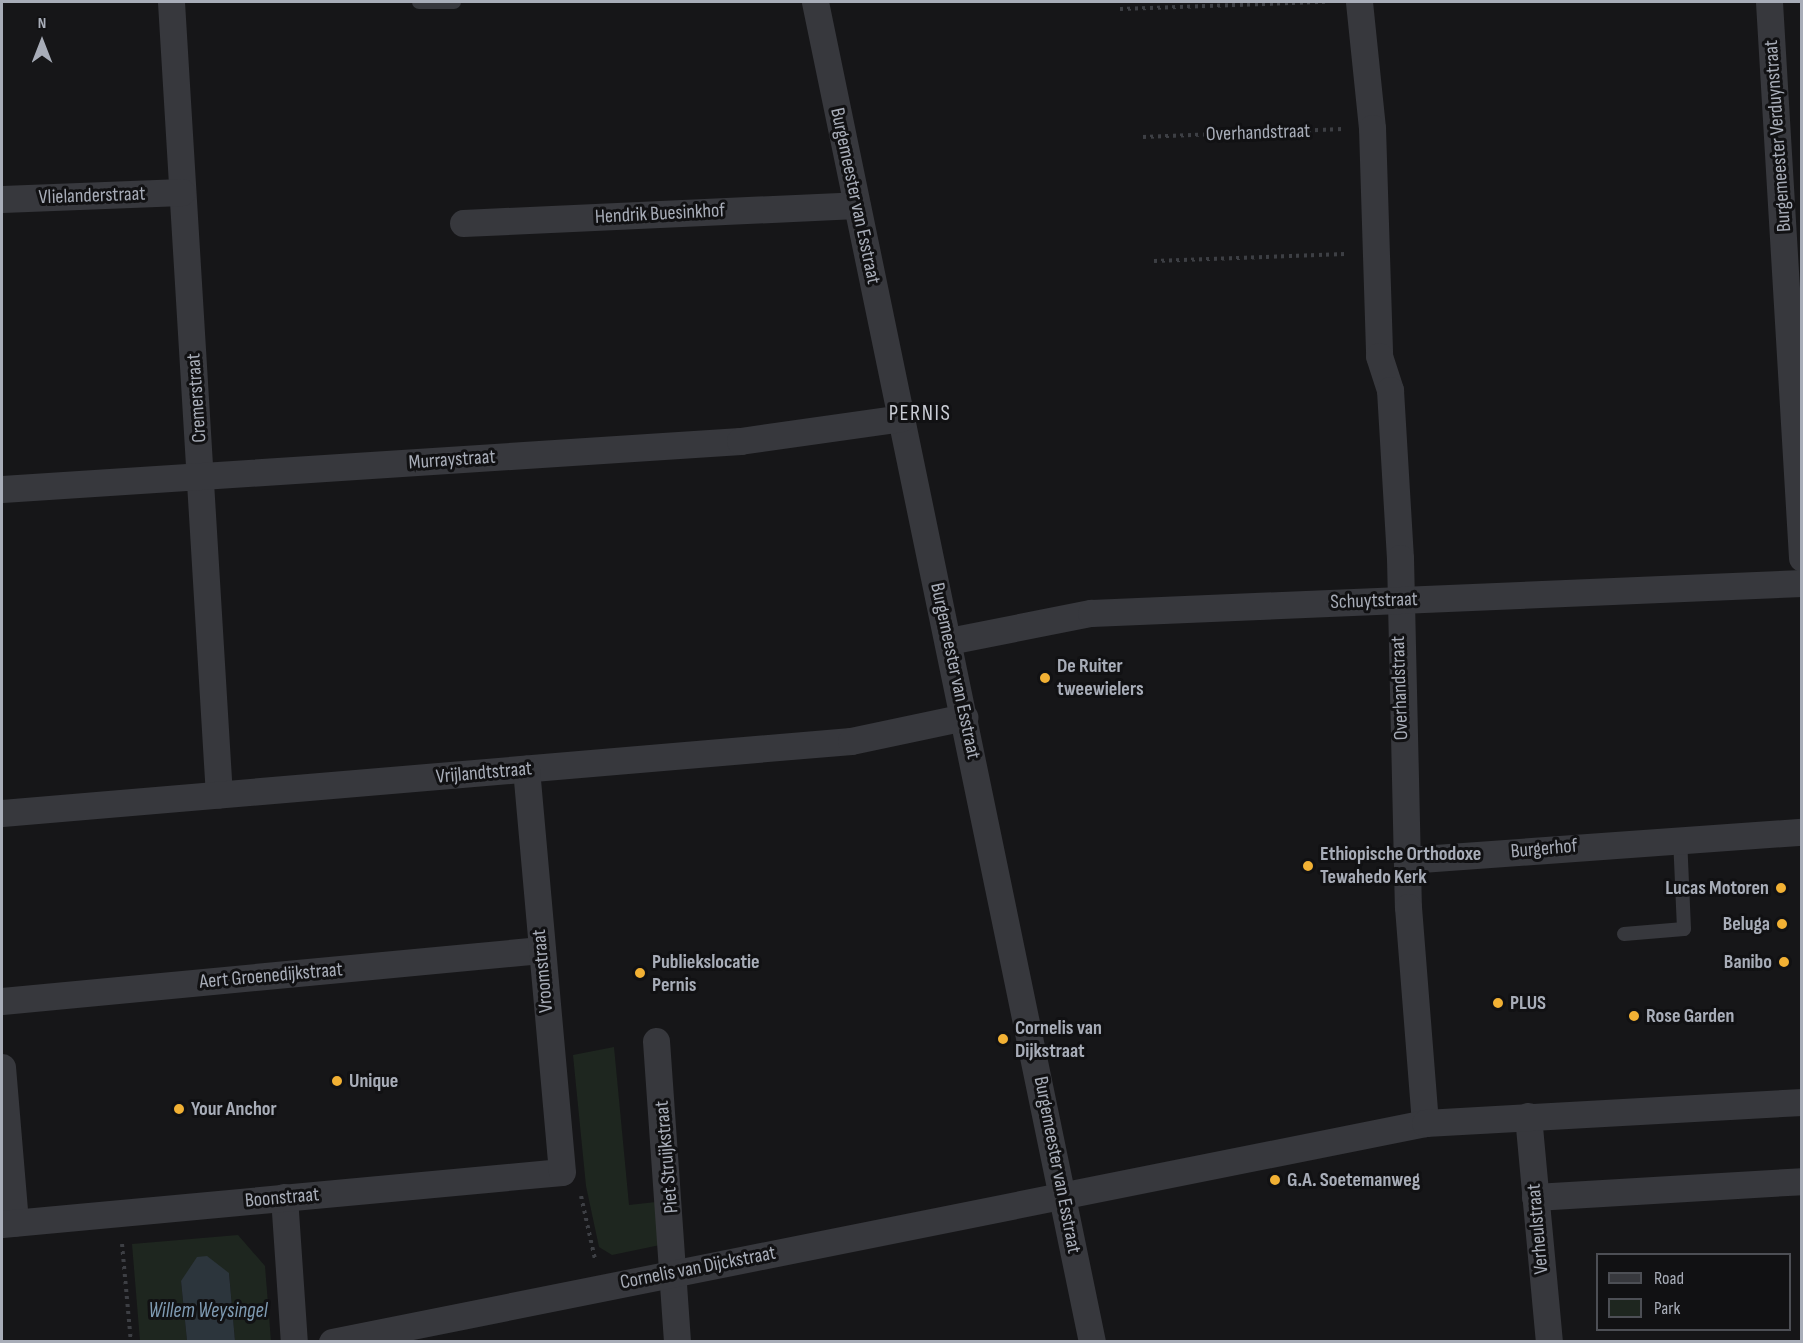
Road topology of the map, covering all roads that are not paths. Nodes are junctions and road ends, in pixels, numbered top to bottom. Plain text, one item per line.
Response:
1 (171, 2) edge
2 (420, 2) edge
3 (454, 2) edge
4 (815, 2) edge
5 (1359, 2) edge
6 (1769, 2) edge
7 (182, 192) junction
8 (2, 199) edge
9 (857, 205) junction
10 (463, 223) dead end
11 (1795, 298) edge
12 (901, 418) junction
13 (202, 477) junction
14 (2, 489) edge
15 (1802, 558) edge
16 (1802, 584) edge
17 (1397, 600) junction
18 (949, 641) junction
19 (965, 717) junction
20 (526, 770) junction
21 (219, 795) junction
22 (2, 813) edge
23 (1802, 832) edge
24 (1680, 838) junction
25 (1407, 860) junction
26 (1624, 934) dead end
27 (541, 950) junction
28 (2, 1001) edge
29 (656, 1041) dead end
30 (2, 1067) edge
31 (1802, 1102) edge
32 (1528, 1116) junction
33 (1425, 1124) junction
34 (562, 1172) joint
35 (1802, 1181) edge
36 (1063, 1196) junction
37 (284, 1197) junction
38 (1535, 1197) junction
39 (8, 1223) edge
40 (671, 1274) junction
41 (294, 1341) edge
42 (332, 1341) edge
43 (677, 1341) edge
44 (1092, 1341) edge
45 (1549, 1341) edge

1 - 7 street, Cremerstraat
2 - 3 lane
4 - 9 street, Burgemeester van Esstraat
5 - 17 street, Overhandstraat
6 - 11 street, Burgemeester Verduynstraat
7 - 8 street, Vlielanderstraat
7 - 13 street, Cremerstraat
9 - 10 street, Hendrik Buesinkhof
9 - 12 street, Burgemeester van Esstraat
11 - 15 street, Burgemeester Verduynstraat
12 - 13 street, Murraystraat
12 - 18 street, Burgemeester van Esstraat
13 - 14 street, Murraystraat
13 - 21 street, Cremerstraat
16 - 17 street, Schuytstraat
17 - 18 street, Schuytstraat
17 - 25 street, Overhandstraat
18 - 19 street, Burgemeester van Esstraat
19 - 20 street, Vrijlandtstraat
19 - 36 street, Burgemeester van Esstraat
20 - 21 street, Vrijlandtstraat
20 - 27 street, Vroomstraat
21 - 22 street, Vrijlandtstraat
23 - 24 street, Burgerhof
24 - 25 street, Burgerhof
24 - 26 lane
25 - 33 street, Overhandstraat
27 - 28 street, Aert Groenedijkstraat
27 - 34 street, Vroomstraat
29 - 40 street, Piet Struijkstraat
30 - 39 street
31 - 32 street
32 - 33 street
32 - 38 street, Verheulstraat
33 - 36 street
34 - 37 street, Boonstraat
35 - 38 street
36 - 40 street, Cornelis van Dijckstraat
36 - 44 street, Burgemeester van Esstraat
37 - 39 street, Boonstraat
37 - 41 street
38 - 45 street, Verheulstraat
40 - 42 street, Cornelis van Dijckstraat
40 - 43 street, Piet Struijkstraat

